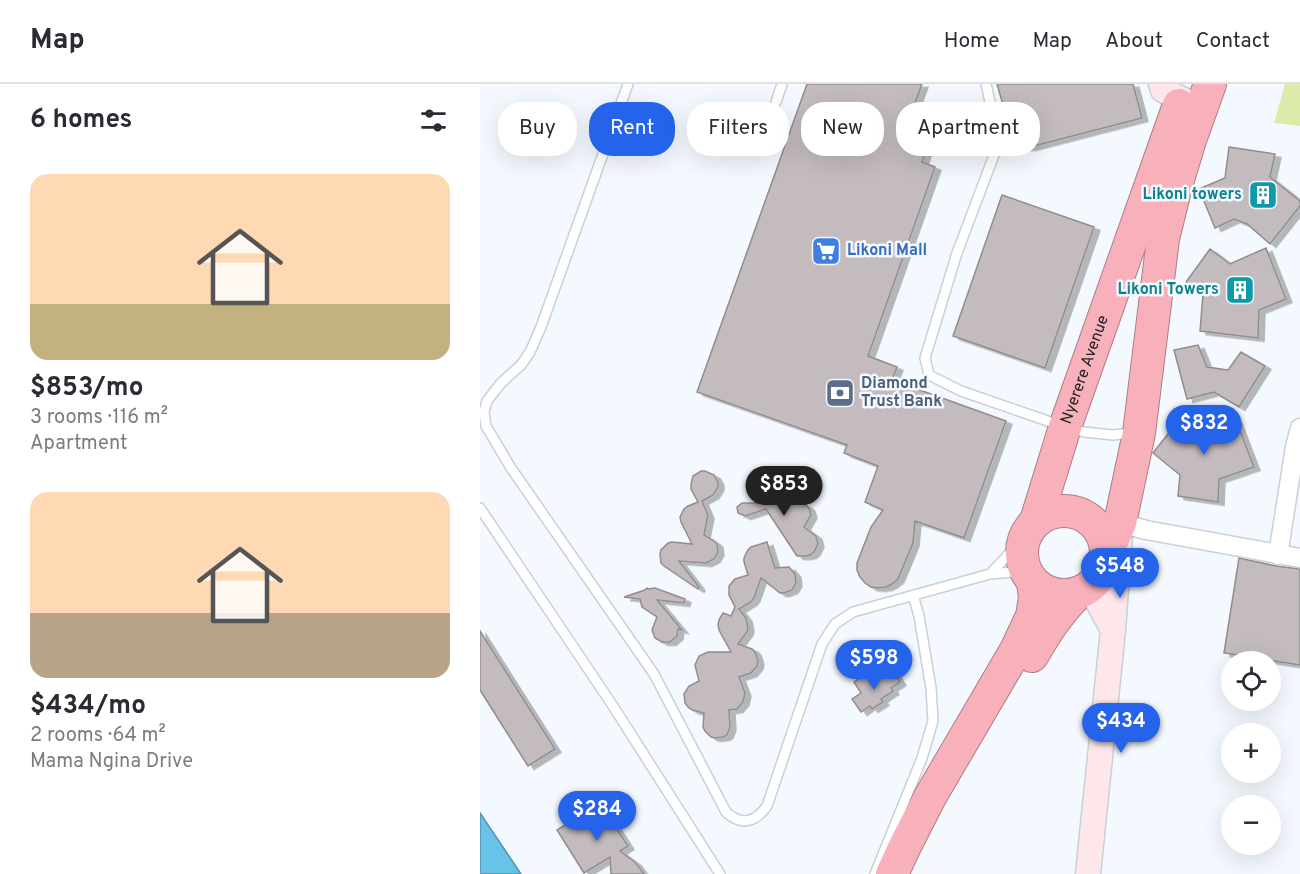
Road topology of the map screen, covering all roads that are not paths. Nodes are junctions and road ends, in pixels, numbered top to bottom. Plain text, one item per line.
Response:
1 (628, 84) edge
2 (782, 84) edge
3 (986, 84) edge
4 (1188, 92) edge
5 (776, 102) dead end
6 (1065, 427) junction
7 (1300, 428) edge
8 (1139, 433) junction
9 (480, 508) edge
10 (1120, 523) junction
11 (1030, 529) junction
12 (1107, 553) junction
13 (1278, 555) junction
14 (1300, 558) edge
15 (990, 574) junction
16 (1029, 577) junction
17 (1083, 591) junction
18 (913, 595) junction
19 (1113, 630) junction
20 (720, 874) edge
21 (875, 874) edge
22 (892, 874) edge
23 (914, 874) edge
24 (1088, 874) edge

1 - 18 lane
2 - 5 lane
3 - 6 lane
4 - 6 highway, Nyerere Avenue
4 - 8 highway, Nyerere Avenue
6 - 8 lane
6 - 11 highway, Nyerere Avenue
7 - 13 street
8 - 10 highway, Nyerere Avenue
9 - 20 lane
10 - 12 highway, Nyerere Avenue
10 - 13 street
10 - 19 street
11 - 12 highway
11 - 15 lane
11 - 16 highway
12 - 17 highway
13 - 14 street
15 - 16 lane
15 - 18 lane
16 - 17 highway
16 - 22 highway
17 - 19 street
17 - 23 highway
18 - 21 lane
19 - 24 street

